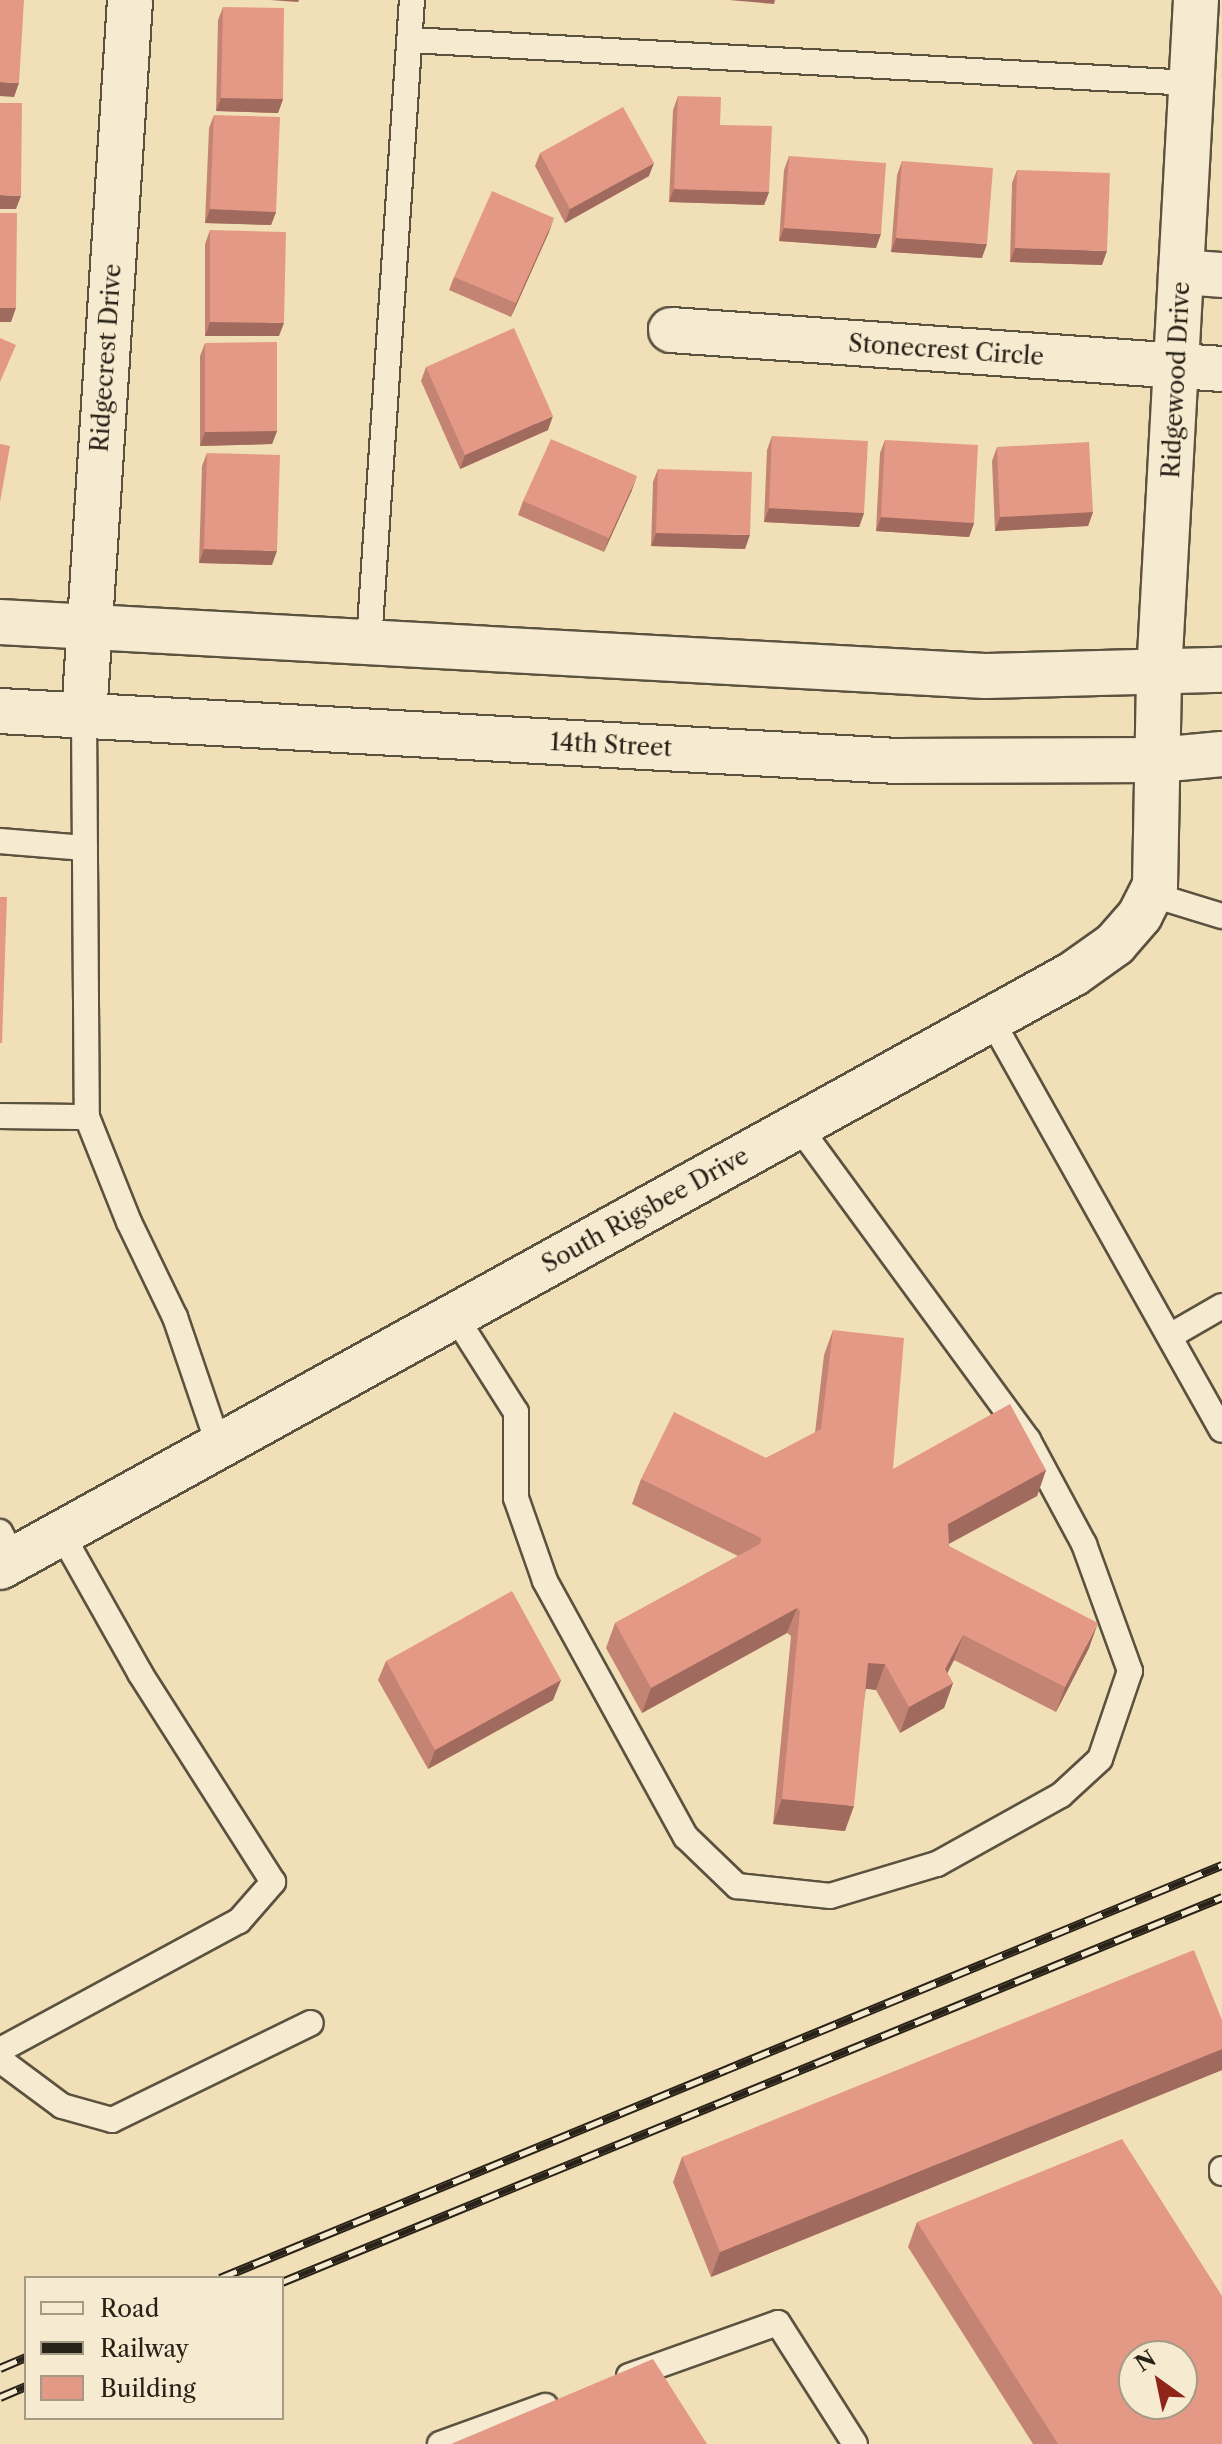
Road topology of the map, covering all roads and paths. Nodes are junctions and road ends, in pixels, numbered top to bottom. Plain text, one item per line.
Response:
1 (130, 0) edge
2 (412, 0) edge
3 (1196, 0) edge
4 (410, 40) junction
5 (1192, 83) junction
6 (1202, 274) edge
7 (671, 330) dead end
8 (1176, 366) junction
9 (1222, 369) edge
10 (0, 622) edge
11 (88, 627) junction
12 (369, 642) junction
13 (1222, 670) edge
14 (1159, 674) junction
15 (0, 711) edge
16 (84, 716) junction
17 (1222, 754) edge
18 (1158, 760) junction
19 (0, 841) edge
20 (85, 848) junction
21 (1150, 894) junction
22 (1222, 916) edge
23 (991, 1019) junction
24 (0, 1116) edge
25 (87, 1117) junction
26 (798, 1126) junction
27 (1222, 1306) edge
28 (455, 1316) junction
29 (1170, 1336) junction
30 (1221, 1425) edge
31 (219, 1446) junction
32 (61, 1533) junction
33 (5, 1552) edge
34 (311, 2023) dead end
35 (0, 2050) edge
36 (0, 2060) edge
37 (601, 2386) edge
38 (572, 2397) edge
39 (440, 2444) edge
40 (855, 2444) edge

1 - 11 street, Ridgecrest Drive
2 - 4 lane
3 - 5 street, Ridgewood Drive
4 - 5 lane
4 - 12 lane
5 - 6 street, Ridgewood Drive
6 - 8 street, Ridgewood Drive
7 - 8 street, Stonecrest Circle
8 - 9 street, Stonecrest Circle
8 - 14 street, Ridgewood Drive
10 - 11 street
11 - 12 street
11 - 16 street, Ridgecrest Drive
12 - 14 street
13 - 14 street
14 - 18 street, Ridgewood Drive
15 - 16 street, 14th Street
16 - 18 street, 14th Street
16 - 20 lane
17 - 18 street, 14th Street
18 - 21 street, South Rigsbee Drive
19 - 20 lane
20 - 25 lane
21 - 22 lane
21 - 23 street, South Rigsbee Drive
23 - 26 street, South Rigsbee Drive
23 - 29 lane
24 - 25 lane
25 - 31 lane
26 - 28 street, South Rigsbee Drive
26 - 28 lane
27 - 29 lane
28 - 31 street, South Rigsbee Drive
29 - 30 lane
31 - 32 street, South Rigsbee Drive
32 - 33 street, South Rigsbee Drive
32 - 35 lane
34 - 36 lane
37 - 40 lane
38 - 39 lane

